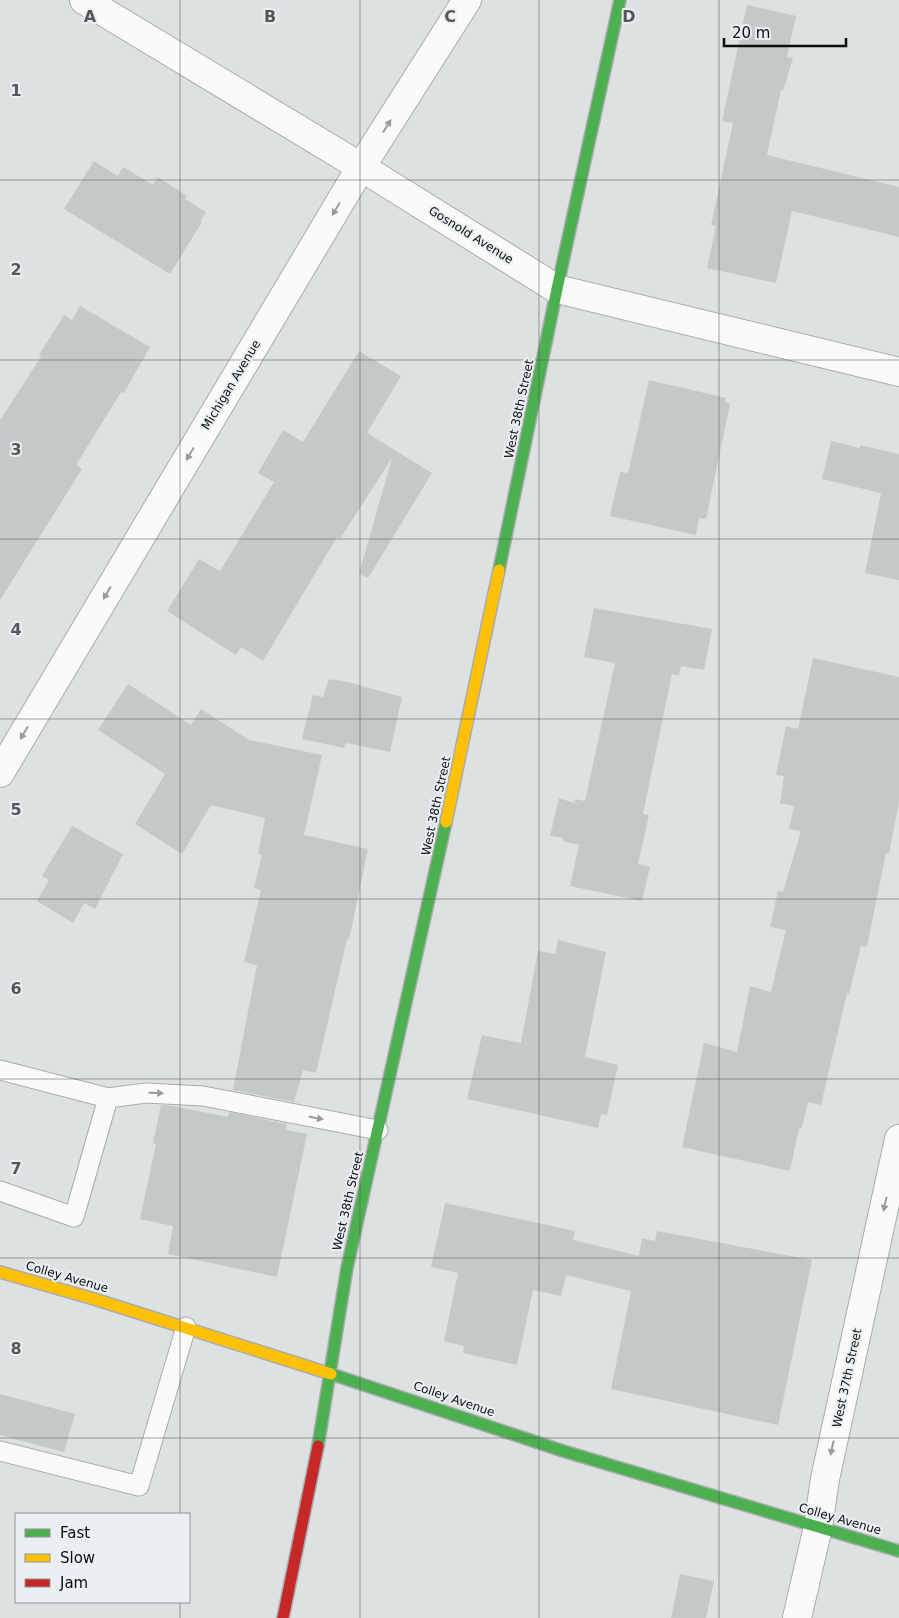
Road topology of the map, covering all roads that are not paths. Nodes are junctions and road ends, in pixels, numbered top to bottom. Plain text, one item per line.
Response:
1 (84, 0) edge
2 (467, 0) edge
3 (620, 0) edge
4 (361, 167) junction
5 (557, 289) junction
6 (899, 372) edge
7 (0, 773) edge
8 (0, 1070) edge
9 (108, 1098) junction
10 (378, 1130) junction
11 (899, 1139) edge
12 (0, 1191) edge
13 (0, 1272) edge
14 (186, 1327) junction
15 (330, 1372) junction
16 (0, 1451) edge
17 (818, 1527) junction
18 (899, 1551) edge
19 (284, 1618) edge
20 (797, 1618) edge

1 - 4 street, Gosnold Avenue
4 -> 2 street, Michigan Avenue
3 - 5 main road, West 38th Street
4 - 5 street, Gosnold Avenue
4 -> 7 street, Michigan Avenue
5 - 6 street, Gosnold Avenue
5 - 10 main road, West 38th Street
8 - 9 lane
9 -> 10 lane
9 - 12 lane
10 - 15 main road, West 38th Street
11 -> 17 street, West 37th Street
13 - 14 main road, Colley Avenue
14 - 15 main road, Colley Avenue
14 - 16 lane
15 - 17 main road, Colley Avenue
15 - 19 main road, West 38th Street
17 - 18 main road, Colley Avenue
17 - 20 street, West 37th Street

